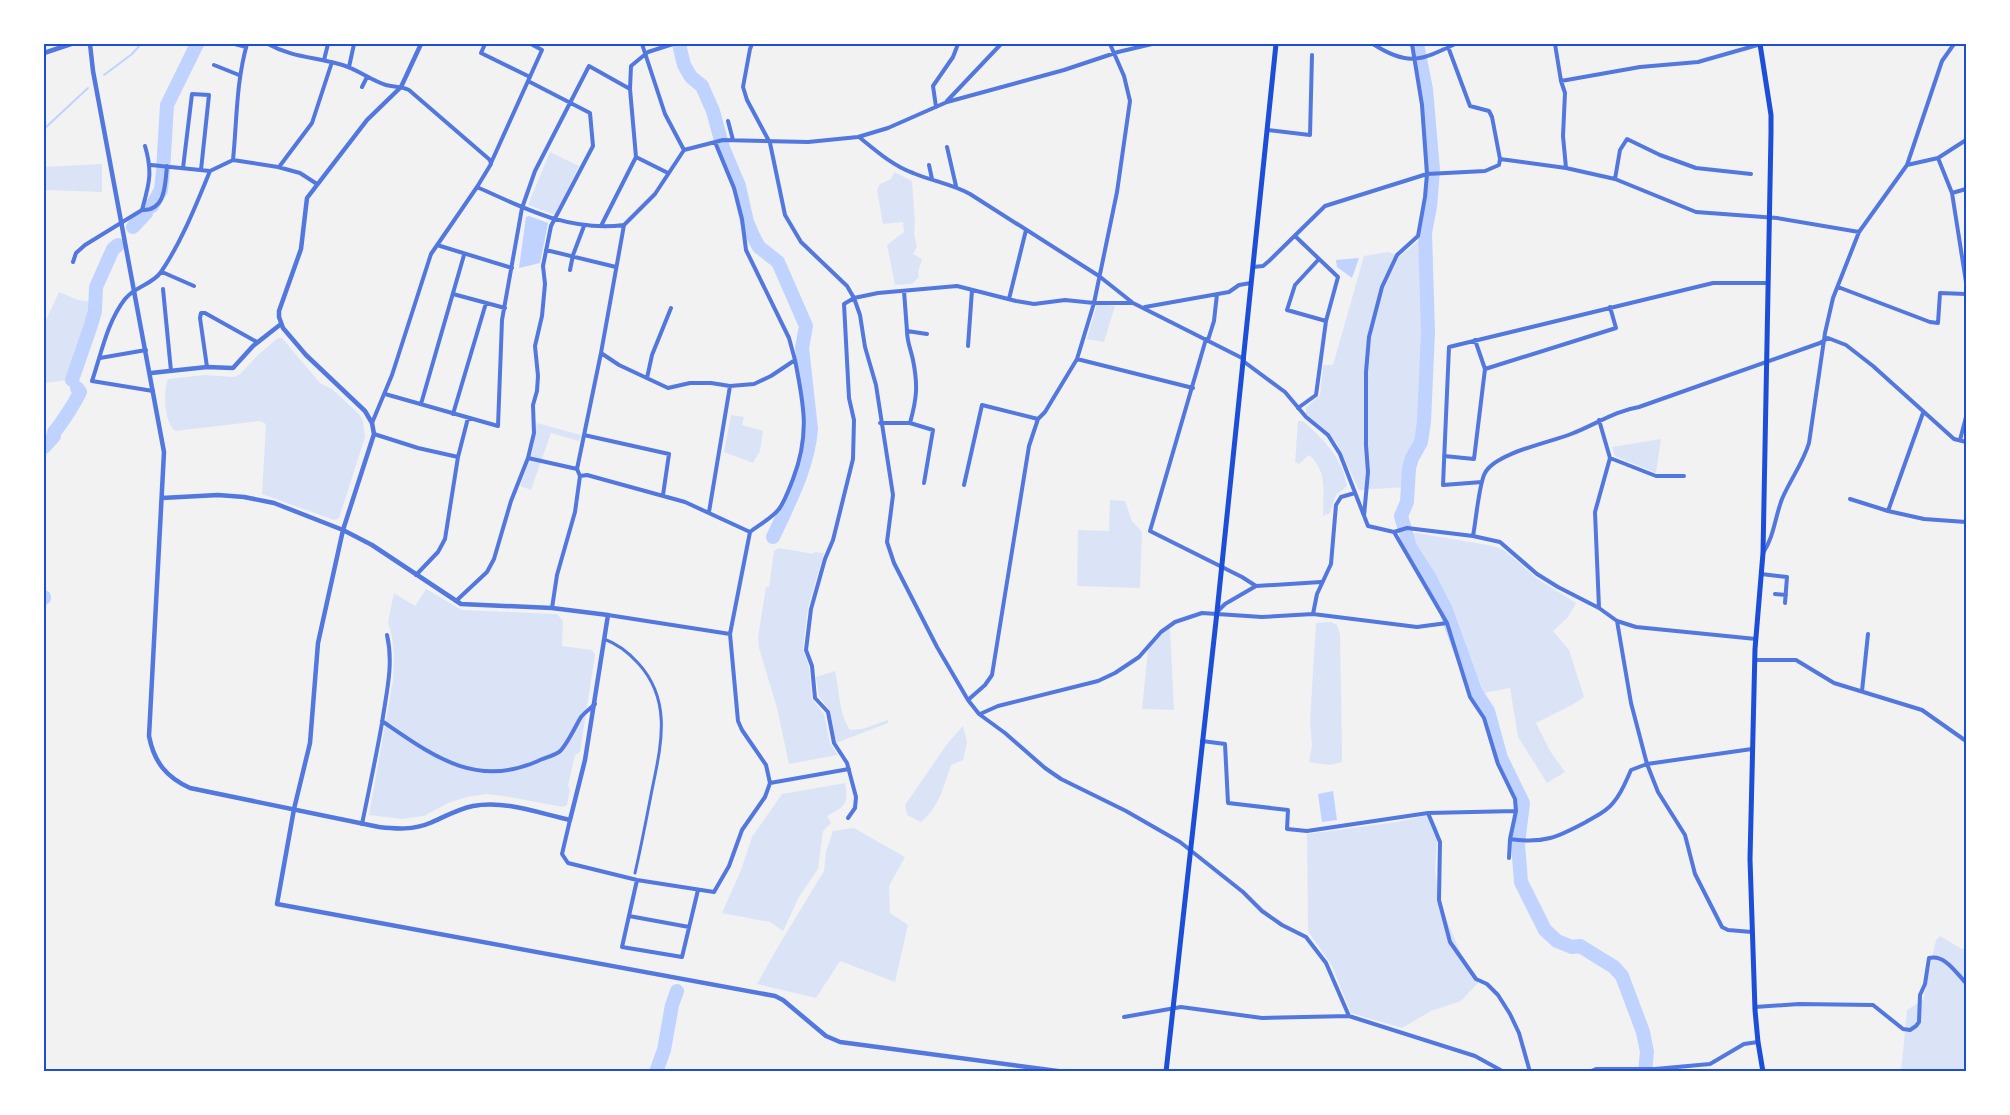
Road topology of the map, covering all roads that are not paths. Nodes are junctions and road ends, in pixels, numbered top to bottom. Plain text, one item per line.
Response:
1 (71, 44) edge
2 (90, 44) edge
3 (235, 44) edge
4 (270, 44) edge
5 (328, 44) edge
6 (354, 44) edge
7 (421, 44) edge
8 (484, 44) edge
9 (531, 44) edge
10 (642, 44) edge
11 (673, 44) edge
12 (752, 44) edge
13 (958, 44) edge
14 (1001, 44) edge
15 (1110, 44) edge
16 (1152, 44) edge
17 (1276, 44) edge
18 (1373, 44) edge
19 (1412, 44) edge
20 (1455, 44) edge
21 (1555, 44) edge
22 (1760, 44) edge
23 (1954, 44) edge
24 (247, 45) edge
25 (1448, 45) edge
26 (44, 53) edge
27 (645, 53) junction
28 (1114, 54) junction
29 (1312, 55) dead end
30 (1418, 58) junction
31 (324, 61) junction
32 (332, 62) junction
33 (214, 65) dead end
34 (349, 67) junction
35 (239, 75) junction
36 (367, 76) junction
37 (529, 79) junction
38 (1561, 81) junction
39 (362, 87) dead end
40 (401, 87) junction
41 (630, 89) junction
42 (570, 102) junction
43 (947, 102) junction
44 (936, 107) junction
45 (728, 121) dead end
46 (1268, 130) junction
47 (858, 137) junction
48 (733, 140) junction
49 (766, 140) junction
50 (1966, 140) edge
51 (719, 141) junction
52 (145, 146) dead end
53 (947, 147) dead end
54 (684, 150) junction
55 (636, 157) junction
56 (1938, 158) junction
57 (1500, 159) junction
58 (233, 160) junction
59 (491, 164) junction
60 (151, 165) junction
61 (929, 165) dead end
62 (1906, 165) junction
63 (165, 166) junction
64 (278, 167) junction
65 (183, 168) junction
66 (1566, 168) junction
67 (201, 170) junction
68 (210, 171) junction
69 (668, 173) junction
70 (1430, 174) junction
71 (1751, 174) dead end
72 (932, 179) junction
73 (1615, 179) junction
74 (317, 184) junction
75 (477, 187) junction
76 (956, 187) junction
77 (1966, 189) edge
78 (1952, 193) junction
79 (522, 208) junction
80 (142, 210) junction
81 (1769, 217) junction
82 (555, 221) junction
83 (123, 222) junction
84 (624, 225) junction
85 (584, 226) junction
86 (601, 226) junction
87 (1026, 230) junction
88 (1859, 232) junction
89 (1295, 236) junction
90 (437, 245) junction
91 (546, 250) junction
92 (464, 255) junction
93 (573, 255) junction
94 (1319, 259) junction
95 (73, 262) dead end
96 (616, 267) junction
97 (1252, 267) junction
98 (512, 268) junction
99 (570, 270) dead end
100 (161, 272) junction
101 (1099, 276) junction
102 (1966, 282) edge
103 (1251, 283) junction
104 (1768, 284) junction
105 (194, 286) dead end
106 (1838, 287) junction
107 (135, 289) junction
108 (164, 289) dead end
109 (972, 290) junction
110 (904, 291) junction
111 (453, 294) junction
112 (1217, 294) junction
113 (1966, 294) edge
114 (855, 298) junction
115 (1009, 299) junction
116 (486, 303) junction
117 (1094, 303) junction
118 (1133, 303) junction
119 (1143, 307) junction
120 (1611, 307) junction
121 (505, 308) junction
122 (671, 308) dead end
123 (1326, 321) junction
124 (281, 324) junction
125 (907, 332) junction
126 (927, 334) dead end
127 (1207, 339) junction
128 (1475, 340) junction
129 (1824, 340) junction
130 (258, 342) junction
131 (968, 346) dead end
132 (146, 350) junction
133 (601, 353) junction
134 (100, 358) junction
135 (1077, 359) junction
136 (795, 360) junction
137 (1243, 360) junction
138 (1766, 363) junction
139 (207, 367) junction
140 (1485, 369) junction
141 (171, 371) junction
142 (151, 373) junction
143 (647, 378) junction
144 (730, 386) junction
145 (1193, 388) junction
146 (154, 391) junction
147 (385, 394) junction
148 (421, 404) junction
149 (1298, 408) junction
150 (1923, 412) junction
151 (453, 414) junction
152 (1966, 417) edge
153 (468, 418) junction
154 (1038, 419) junction
155 (1599, 420) junction
156 (372, 423) junction
157 (880, 423) junction
158 (910, 423) junction
159 (374, 434) junction
160 (584, 435) junction
161 (1960, 440) junction
162 (1966, 442) edge
163 (1444, 456) junction
164 (458, 457) junction
165 (528, 458) junction
166 (1610, 458) junction
167 (577, 469) junction
168 (580, 476) junction
169 (1684, 476) dead end
170 (1482, 482) junction
171 (924, 483) dead end
172 (964, 485) dead end
173 (1355, 493) junction
174 (663, 495) junction
175 (162, 498) junction
176 (1850, 499) dead end
177 (708, 512) junction
178 (1888, 512) junction
179 (1364, 516) junction
180 (1966, 522) edge
181 (343, 530) junction
182 (750, 532) junction
183 (1394, 532) junction
184 (1473, 536) junction
185 (1763, 553) junction
186 (1221, 567) junction
187 (416, 574) junction
188 (1761, 574) junction
189 (1322, 582) junction
190 (1256, 586) junction
191 (1775, 594) dead end
192 (1786, 596) junction
193 (456, 601) junction
194 (1785, 603) dead end
195 (552, 608) junction
196 (1599, 608) junction
197 (1217, 612) junction
198 (1313, 614) junction
199 (608, 615) junction
200 (1617, 621) junction
201 (1447, 623) junction
202 (730, 634) junction
203 (1868, 634) dead end
204 (387, 635) dead end
205 (604, 639) junction
206 (1756, 639) junction
207 (1755, 660) junction
208 (1862, 691) junction
209 (969, 700) junction
210 (595, 704) junction
211 (979, 714) junction
212 (382, 721) junction
213 (1203, 741) junction
214 (1966, 741) edge
215 (1752, 749) junction
216 (1647, 764) junction
217 (849, 769) junction
218 (770, 783) junction
219 (294, 809) junction
220 (1516, 811) junction
221 (1428, 813) junction
222 (848, 818) dead end
223 (570, 820) junction
224 (362, 824) junction
225 (1516, 840) junction
226 (1191, 851) junction
227 (1509, 858) dead end
228 (635, 873) dead end
229 (637, 880) junction
230 (698, 890) junction
231 (629, 916) junction
232 (689, 927) junction
233 (1752, 932) junction
234 (1966, 983) edge
235 (1755, 1007) junction
236 (1173, 1008) junction
237 (1349, 1016) junction
238 (1124, 1017) dead end
239 (1758, 1042) junction
240 (1065, 1071) edge
241 (1166, 1071) edge
242 (1504, 1071) edge
243 (1530, 1071) edge
244 (1589, 1071) edge
245 (1762, 1071) edge

1 - 26 street
2 - 83 street
3 - 24 street
4 - 31 street
5 - 31 street
6 - 34 street
7 - 40 street
8 - 37 street
9 - 37 street
10 - 27 street
11 - 27 street
12 - 49 street
13 - 44 street
14 - 43 street
15 - 28 street
16 - 28 street
17 - 46 main road
18 - 30 street
19 - 30 street
20 - 25 street
21 - 38 street
22 - 38 street
22 - 81 main road
23 - 62 street
24 - 35 street
25 - 30 street
25 - 57 street
27 - 41 street
27 - 54 street
28 - 43 street
28 - 101 street
29 - 46 street
30 - 70 street
31 - 32 street
32 - 34 street
32 - 64 street
33 - 35 street
34 - 36 street
35 - 58 street
36 - 39 street
36 - 40 street
37 - 42 street
37 - 59 street
38 - 66 street
40 - 59 street
40 - 74 street
41 - 42 street
41 - 55 street
42 - 79 street
42 - 82 street
43 - 44 street
44 - 47 street
45 - 48 street
46 - 97 main road
47 - 49 street
47 - 72 street
48 - 49 street
48 - 51 street
49 - 114 street
50 - 56 street
51 - 54 street
51 - 136 street
52 - 60 street
53 - 76 street
54 - 69 street
55 - 69 street
55 - 86 street
56 - 62 street
56 - 78 street
57 - 66 street
57 - 70 street
58 - 64 street
58 - 68 street
59 - 75 street
60 - 63 street
60 - 80 street
61 - 72 street
62 - 88 street
63 - 65 street
63 - 80 street
64 - 74 street
65 - 67 street
65 - 67 street
66 - 73 street
67 - 68 street
68 - 100 street
69 - 84 street
70 - 89 street
70 - 179 street
71 - 73 street
72 - 76 street
73 - 81 street
74 - 124 street
75 - 79 street
75 - 90 street
76 - 87 street
77 - 78 street
78 - 102 street
79 - 82 street
79 - 98 street
80 - 83 street
81 - 88 street
81 - 104 main road
82 - 85 street
82 - 91 street
83 - 95 street
83 - 107 street
84 - 86 street
84 - 96 street
85 - 86 street
85 - 93 street
87 - 101 street
87 - 115 street
88 - 106 street
89 - 94 street
89 - 97 street
90 - 92 street
90 - 147 street
91 - 93 street
91 - 165 street
92 - 98 street
92 - 111 street
93 - 96 street
93 - 99 street
94 - 123 street
94 - 123 street
96 - 133 street
97 - 103 main road
98 - 121 street
100 - 105 street
100 - 107 street
101 - 117 street
101 - 118 street
103 - 112 street
103 - 137 main road
104 - 120 street
104 - 138 main road
106 - 113 street
106 - 129 street
107 - 132 street
107 - 134 street
108 - 141 street
109 - 110 street
109 - 115 street
109 - 131 street
110 - 114 street
110 - 125 street
111 - 116 street
111 - 148 street
112 - 119 street
112 - 127 street
114 - 157 street
114 - 217 street
115 - 117 street
116 - 121 street
116 - 151 street
117 - 118 street
117 - 135 street
118 - 119 street
119 - 127 street
120 - 128 street
120 - 140 street
121 - 153 street
122 - 143 street
123 - 149 street
124 - 130 street
124 - 156 street
125 - 126 street
125 - 158 street
127 - 137 street
127 - 145 street
128 - 140 street
128 - 163 street
129 - 138 street
129 - 150 street
129 - 185 street
130 - 139 street
130 - 139 street
132 - 134 street
132 - 142 street
133 - 143 street
133 - 160 street
134 - 146 street
135 - 145 street
135 - 154 street
136 - 144 street
136 - 182 street
137 - 149 street
137 - 186 main road
138 - 155 street
138 - 185 main road
139 - 141 street
140 - 163 street
141 - 142 street
142 - 146 street
143 - 144 street
144 - 177 street
145 - 186 street
146 - 175 street
147 - 148 street
147 - 156 street
148 - 151 street
149 - 173 street
150 - 161 street
150 - 178 street
151 - 153 street
152 - 161 street
153 - 164 street
154 - 172 street
154 - 209 street
155 - 166 street
155 - 170 street
156 - 159 street
157 - 158 street
157 - 209 street
158 - 171 street
159 - 164 street
159 - 181 street
160 - 167 street
160 - 174 street
161 - 162 street
163 - 170 street
164 - 187 street
165 - 167 street
165 - 193 street
166 - 169 street
166 - 196 street
167 - 168 street
168 - 174 street
168 - 195 street
170 - 184 street
173 - 179 street
173 - 189 street
174 - 177 street
175 - 181 street
175 - 219 street
176 - 178 street
177 - 182 street
178 - 180 street
179 - 183 street
181 - 187 street
181 - 219 street
182 - 202 street
183 - 184 street
183 - 201 street
184 - 196 street
185 - 188 main road
186 - 190 street
186 - 197 main road
187 - 193 street
188 - 192 street
188 - 206 main road
189 - 190 street
189 - 198 street
190 - 197 street
191 - 192 street
192 - 194 street
193 - 195 street
195 - 199 street
196 - 200 street
197 - 198 street
197 - 211 street
197 - 213 main road
198 - 201 street
199 - 202 street
199 - 205 street
200 - 206 street
200 - 216 street
201 - 220 street
202 - 218 street
203 - 208 street
204 - 212 street
205 - 210 street
205 - 228 street
206 - 207 main road
207 - 208 street
207 - 215 main road
208 - 214 street
209 - 211 street
210 - 212 street
210 - 223 street
211 - 226 street
212 - 224 street
213 - 221 street
213 - 226 main road
215 - 216 street
215 - 233 main road
216 - 225 street
216 - 233 street
217 - 218 street
217 - 222 street
218 - 230 street
219 - 224 street
219 - 240 street
220 - 221 street
220 - 225 street
221 - 243 street
223 - 224 street
223 - 229 street
225 - 227 street
226 - 236 main road
226 - 237 street
229 - 230 street
229 - 231 street
230 - 232 street
231 - 232 street
231 - 232 street
233 - 235 main road
234 - 235 street
235 - 239 main road
236 - 237 street
236 - 238 street
236 - 241 main road
237 - 242 street
239 - 244 street
239 - 245 main road

